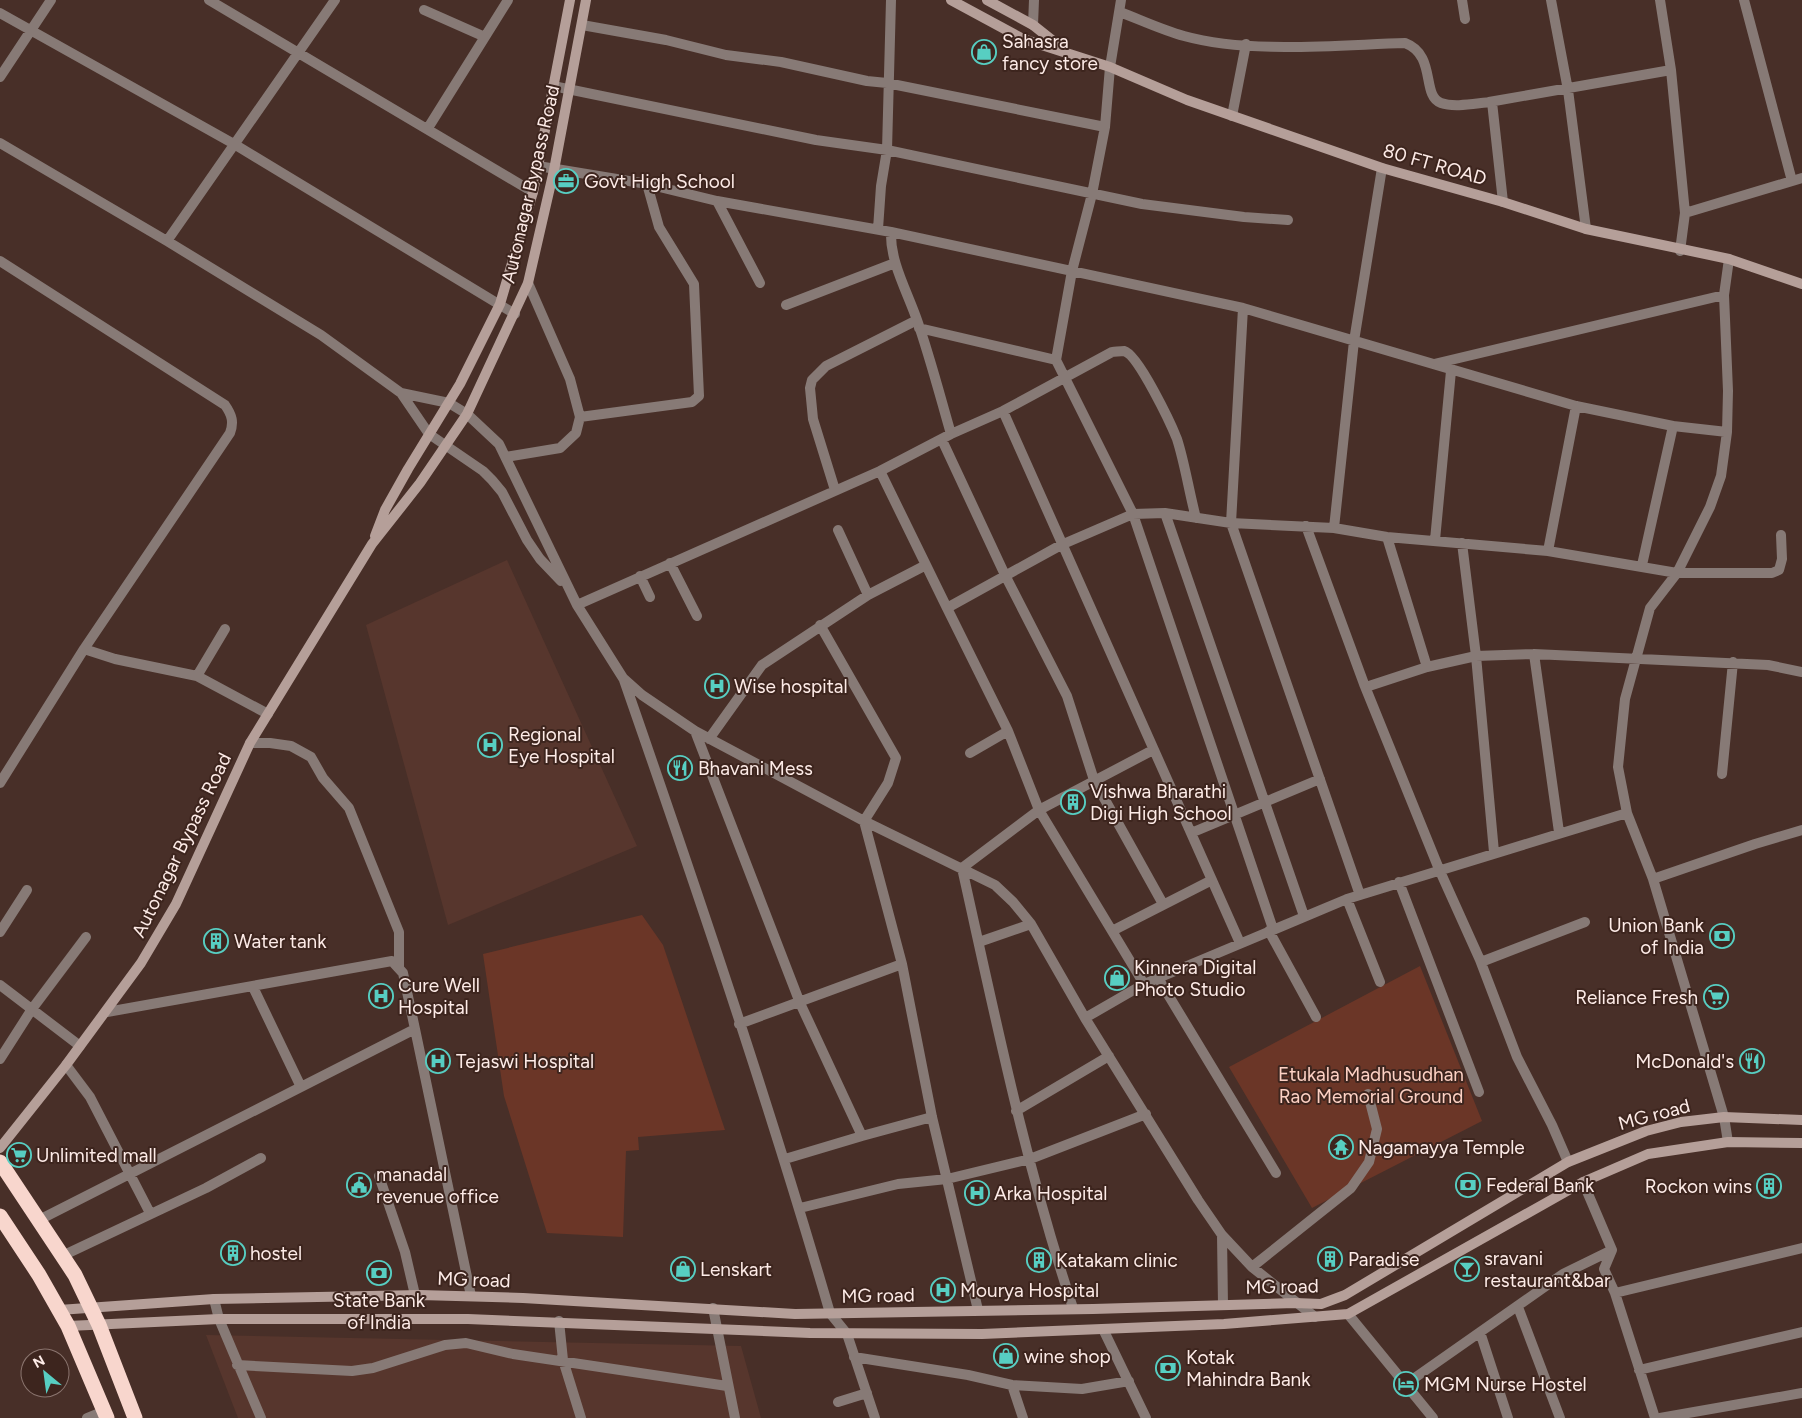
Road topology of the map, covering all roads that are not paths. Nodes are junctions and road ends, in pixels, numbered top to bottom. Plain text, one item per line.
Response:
1 (51, 0) edge
2 (209, 0) edge
3 (335, 0) edge
4 (508, 0) edge
5 (570, 0) edge
6 (586, 0) edge
7 (891, 0) edge
8 (951, 0) edge
9 (987, 0) edge
10 (1034, 0) edge
11 (1122, 0) edge
12 (1462, 0) edge
13 (1551, 0) edge
14 (1660, 0) edge
15 (1744, 0) edge
16 (424, 10) dead end
17 (1120, 12) junction
18 (0, 13) edge
19 (1465, 19) dead end
20 (582, 24) junction
21 (1033, 25) junction
22 (30, 31) junction
23 (485, 37) junction
24 (1246, 44) junction
25 (1066, 51) junction
26 (298, 53) junction
27 (1110, 66) junction
28 (1671, 70) junction
29 (0, 76) edge
30 (887, 83) junction
31 (553, 86) junction
32 (570, 90) junction
33 (1568, 90) junction
34 (1489, 102) junction
35 (1232, 116) junction
36 (1105, 127) junction
37 (428, 128) junction
38 (0, 143) edge
39 (234, 144) junction
40 (887, 150) junction
41 (538, 166) junction
42 (1382, 168) junction
43 (554, 170) junction
44 (1797, 179) edge
45 (647, 184) junction
46 (534, 192) junction
47 (1092, 194) junction
48 (717, 201) junction
49 (1503, 202) junction
50 (1685, 213) junction
51 (1288, 220) dead end
52 (878, 230) junction
53 (1586, 230) junction
54 (891, 232) junction
55 (167, 241) junction
56 (1680, 251) junction
57 (1728, 260) junction
58 (0, 261) edge
59 (895, 263) junction
60 (1072, 271) junction
61 (528, 283) junction
62 (760, 283) dead end
63 (1802, 284) edge
64 (1724, 295) junction
65 (500, 304) junction
66 (786, 305) dead end
67 (1243, 308) junction
68 (515, 314) junction
69 (918, 324) junction
70 (1354, 341) junction
71 (1056, 360) junction
72 (1434, 364) junction
73 (1451, 371) junction
74 (1064, 376) junction
75 (401, 394) junction
76 (449, 403) junction
77 (1576, 406) junction
78 (1003, 411) junction
79 (467, 414) junction
80 (580, 417) junction
81 (1673, 426) junction
82 (1727, 432) junction
83 (429, 434) junction
84 (947, 437) junction
85 (446, 446) junction
86 (506, 457) junction
87 (880, 470) junction
88 (834, 490) junction
89 (1165, 513) junction
90 (1133, 514) junction
91 (1196, 518) junction
92 (1231, 523) junction
93 (1306, 526) junction
94 (1334, 528) junction
95 (838, 530) dead end
96 (1781, 535) dead end
97 (1387, 536) junction
98 (1435, 540) junction
99 (1462, 543) junction
100 (372, 544) junction
101 (1061, 545) junction
102 (1548, 551) junction
103 (670, 564) junction
104 (926, 565) junction
105 (1642, 565) junction
106 (1677, 573) junction
107 (640, 576) junction
108 (1006, 576) junction
109 (565, 585) junction
110 (868, 595) junction
111 (650, 597) dead end
112 (577, 606) junction
113 (947, 608) junction
114 (698, 616) dead end
115 (820, 625) junction
116 (225, 628) dead end
117 (84, 649) junction
118 (1534, 654) junction
119 (1476, 656) junction
120 (1636, 659) junction
121 (1733, 662) junction
122 (1427, 666) junction
123 (1802, 672) edge
124 (197, 676) junction
125 (623, 678) junction
126 (1366, 687) junction
127 (268, 714) junction
128 (1008, 731) junction
129 (695, 732) junction
130 (709, 739) junction
131 (250, 743) junction
132 (1153, 750) junction
133 (970, 753) dead end
134 (1722, 774) dead end
135 (1320, 779) junction
136 (1094, 780) junction
137 (0, 783) edge
138 (1263, 801) junction
139 (1039, 810) junction
140 (1234, 813) junction
141 (1628, 813) junction
142 (864, 821) junction
143 (1802, 830) edge
144 (1560, 832) junction
145 (1191, 833) junction
146 (1494, 852) junction
147 (962, 868) junction
148 (1439, 869) junction
149 (1653, 879) junction
150 (1212, 880) junction
151 (1398, 882) junction
152 (27, 890) dead end
153 (1360, 895) junction
154 (1347, 899) junction
155 (1164, 904) junction
156 (1304, 916) junction
157 (1586, 922) dead end
158 (1031, 924) junction
159 (1271, 930) junction
160 (1112, 931) junction
161 (0, 932) edge
162 (86, 937) dead end
163 (978, 942) junction
164 (1240, 943) junction
165 (1481, 962) junction
166 (902, 964) junction
167 (399, 966) junction
168 (1158, 978) junction
169 (1380, 982) dead end
170 (1144, 984) junction
171 (0, 985) edge
172 (253, 987) junction
173 (800, 1003) junction
174 (32, 1009) junction
175 (107, 1012) junction
176 (1316, 1017) dead end
177 (1085, 1018) junction
178 (739, 1024) junction
179 (415, 1029) junction
180 (80, 1046) junction
181 (1109, 1056) junction
182 (0, 1059) edge
183 (66, 1065) junction
184 (301, 1087) junction
185 (1479, 1092) dead end
186 (1368, 1094) dead end
187 (1016, 1111) junction
188 (1146, 1114) junction
189 (932, 1117) junction
190 (1724, 1117) junction
191 (1802, 1120) edge
192 (862, 1136) junction
193 (1728, 1142) junction
194 (1802, 1143) edge
195 (0, 1148) edge
196 (261, 1158) dead end
197 (785, 1159) junction
198 (1030, 1159) junction
199 (0, 1162) edge
200 (1568, 1162) junction
201 (1276, 1172) dead end
202 (131, 1173) junction
203 (379, 1176) dead end
204 (947, 1179) junction
205 (1583, 1182) junction
206 (800, 1208) junction
207 (150, 1213) junction
208 (0, 1216) edge
209 (37, 1221) junction
210 (1222, 1235) junction
211 (1802, 1248) edge
212 (1612, 1250) junction
213 (62, 1256) junction
214 (1252, 1267) junction
215 (1615, 1293) junction
216 (415, 1295) junction
217 (470, 1296) junction
218 (214, 1299) junction
219 (1295, 1303) junction
220 (1223, 1305) junction
221 (1518, 1307) junction
222 (92, 1308) junction
223 (713, 1308) junction
224 (1073, 1308) junction
225 (59, 1310) junction
226 (978, 1310) junction
227 (830, 1313) junction
228 (1348, 1314) junction
229 (1315, 1317) junction
230 (218, 1319) junction
231 (559, 1321) junction
232 (99, 1325) junction
233 (68, 1326) junction
234 (1103, 1328) junction
235 (716, 1330) junction
236 (1480, 1332) junction
237 (1802, 1332) edge
238 (847, 1334) junction
239 (854, 1356) junction
240 (563, 1360) junction
241 (237, 1365) junction
242 (1639, 1370) junction
243 (1129, 1381) junction
244 (1406, 1384) junction
245 (1012, 1385) junction
246 (727, 1386) junction
247 (1802, 1392) edge
248 (867, 1393) junction
249 (838, 1402) dead end
250 (106, 1414) edge
251 (86, 1418) edge
252 (135, 1418) edge
253 (261, 1418) edge
254 (582, 1418) edge
255 (735, 1418) edge
256 (875, 1418) edge
257 (1023, 1418) edge
258 (1146, 1418) edge
259 (1433, 1418) edge
260 (1508, 1418) edge
261 (1560, 1418) edge
262 (1655, 1418) edge
263 (1660, 1418) edge

1 - 22 street
2 - 26 street
3 - 26 street
4 - 23 street
5 - 31 main road, Autonagar Bypass Road
6 - 20 main road, Autonagar Bypass Road
7 - 30 street
8 - 25 main road, 80 FT ROAD
9 - 21 main road, 80 FT ROAD
10 - 21 street
11 - 17 street
12 - 19 street
13 - 33 street
14 - 28 street
15 - 44 street
16 - 23 street
17 - 24 street
17 - 27 street
18 - 22 street
20 - 30 street
20 - 32 main road, Autonagar Bypass Road
21 - 25 main road, 80 FT ROAD
22 - 29 street
22 - 39 street
23 - 37 street
24 - 34 street
24 - 35 street
25 - 27 main road, 80 FT ROAD
26 - 37 street
26 - 39 street
27 - 35 main road, 80 FT ROAD
27 - 36 street
28 - 33 street
28 - 50 street
30 - 36 street
30 - 40 street
31 - 32 street
31 - 41 main road, Autonagar Bypass Road
32 - 40 street
32 - 43 main road, Autonagar Bypass Road
33 - 34 street
33 - 53 street
34 - 49 street
35 - 42 main road, 80 FT ROAD
36 - 47 street
37 - 46 street
38 - 55 street
39 - 55 street
39 - 65 street
40 - 47 street
40 - 52 street
41 - 43 street
41 - 46 main road, Autonagar Bypass Road
42 - 49 main road, 80 FT ROAD
42 - 70 street
43 - 45 street
43 - 61 main road, Autonagar Bypass Road
44 - 50 street
45 - 48 street
45 - 80 street
46 - 65 main road, Autonagar Bypass Road
47 - 51 street
47 - 60 street
48 - 52 street
48 - 62 street
49 - 53 main road, 80 FT ROAD
50 - 56 street
52 - 54 street
53 - 56 main road, 80 FT ROAD
54 - 59 street
54 - 60 street
55 - 75 street
56 - 57 main road, 80 FT ROAD
57 - 63 main road, 80 FT ROAD
57 - 64 street
58 - 117 street
59 - 66 street
59 - 69 street
60 - 67 street
60 - 71 street
61 - 68 main road, Autonagar Bypass Road
61 - 80 street
64 - 72 street
64 - 82 street
65 - 68 street
65 - 76 main road, Autonagar Bypass Road
67 - 70 street
67 - 92 street
68 - 79 main road, Autonagar Bypass Road
69 - 71 street
69 - 84 street
69 - 88 street
70 - 72 street
70 - 94 street
71 - 74 street
72 - 73 street
73 - 77 street
73 - 98 street
74 - 78 street
74 - 90 street
74 - 91 street
75 - 76 street
75 - 83 street
76 - 79 street
76 - 83 main road, Autonagar Bypass Road
77 - 81 street
77 - 102 street
78 - 84 street
78 - 101 street
79 - 85 main road, Autonagar Bypass Road
79 - 86 street
80 - 86 street
81 - 82 street
81 - 105 street
82 - 106 street
83 - 85 street
83 - 100 main road, Autonagar Bypass Road
84 - 87 street
84 - 108 street
85 - 100 main road, Autonagar Bypass Road
85 - 109 street
86 - 109 street
87 - 88 street
87 - 104 street
88 - 103 street
89 - 90 street
89 - 91 street
89 - 138 street
90 - 101 street
90 - 140 street
91 - 92 street
92 - 93 street
92 - 135 street
93 - 94 street
93 - 126 street
94 - 97 street
95 - 110 street
96 - 106 street
97 - 98 street
97 - 122 street
98 - 99 street
99 - 102 street
99 - 119 street
100 - 127 main road, Autonagar Bypass Road
101 - 108 street
101 - 132 street
102 - 105 street
103 - 107 street
103 - 114 street
104 - 110 street
104 - 113 street
105 - 106 street
106 - 120 street
107 - 111 street
107 - 112 street
108 - 113 street
108 - 136 street
109 - 112 street
110 - 115 street
112 - 125 street
113 - 128 street
115 - 130 street
115 - 142 street
116 - 124 street
117 - 124 street
117 - 137 street
118 - 119 street
118 - 120 street
118 - 144 street
119 - 122 street
119 - 146 street
120 - 121 street
120 - 141 street
121 - 123 street
121 - 134 street
122 - 126 street
124 - 127 street
125 - 129 street
125 - 178 street
126 - 148 street
127 - 131 main road, Autonagar Bypass Road
128 - 133 street
128 - 139 street
129 - 130 street
129 - 173 street
130 - 142 street
131 - 167 street
131 - 175 main road, Autonagar Bypass Road
132 - 136 street
132 - 145 street
135 - 138 street
135 - 153 street
136 - 139 street
136 - 155 street
138 - 140 street
138 - 156 street
139 - 147 street
139 - 160 street
140 - 145 street
140 - 159 street
141 - 144 street
141 - 149 street
142 - 147 street
142 - 166 street
143 - 149 street
144 - 146 street
145 - 150 street
146 - 148 street
147 - 158 street
147 - 163 street
148 - 151 street
148 - 165 street
149 - 190 street
150 - 155 street
150 - 164 street
151 - 153 street
151 - 185 street
152 - 161 street
153 - 154 street
154 - 156 street
154 - 169 street
155 - 160 street
156 - 159 street
157 - 165 street
158 - 163 street
158 - 177 street
159 - 164 street
159 - 176 street
160 - 170 street
162 - 174 street
163 - 187 street
164 - 168 street
165 - 200 street
166 - 173 street
166 - 189 street
167 - 172 street
167 - 179 street
168 - 170 street
168 - 201 street
170 - 177 street
171 - 174 street
172 - 175 street
172 - 184 street
173 - 178 street
173 - 192 street
174 - 180 street
174 - 182 street
175 - 180 main road, Autonagar Bypass Road
177 - 181 street
178 - 197 street
179 - 184 street
179 - 217 street
180 - 183 main road, Autonagar Bypass Road
181 - 187 street
181 - 188 street
183 - 195 main road, Autonagar Bypass Road
183 - 202 street
184 - 202 street
186 - 214 street
187 - 198 street
188 - 198 street
188 - 210 street
189 - 192 street
189 - 204 street
190 - 191 main road, MG road
190 - 193 street
190 - 200 main road, MG road
192 - 197 street
193 - 194 main road, MG road
193 - 205 main road, MG road
196 - 207 street
197 - 206 street
198 - 204 street
198 - 224 street
199 - 209 highway
200 - 219 main road, MG road
202 - 207 street
202 - 209 street
203 - 216 street
204 - 206 street
204 - 226 street
205 - 212 street
205 - 228 main road, MG road
206 - 227 street
207 - 213 street
208 - 225 highway
209 - 213 highway
210 - 214 street
210 - 220 street
211 - 215 street
212 - 215 street
212 - 221 street
213 - 222 highway
214 - 219 street
215 - 242 street
216 - 217 main road, MG road
216 - 218 main road, MG road
217 - 223 main road, MG road
218 - 222 main road, MG road
218 - 230 street
219 - 220 main road, MG road
219 - 229 street
220 - 224 main road, MG road
221 - 236 street
221 - 261 street
222 - 225 main road, MG road
222 - 232 highway
223 - 227 main road, MG road
223 - 235 street
224 - 226 main road, MG road
225 - 233 highway
226 - 227 main road, MG road
227 - 238 street
228 - 229 main road, MG road
228 - 244 street
229 - 234 main road, MG road
230 - 231 main road, MG road
230 - 232 main road, MG road
230 - 241 street
231 - 235 main road, MG road
231 - 240 street
232 - 233 main road, MG road
232 - 252 highway
233 - 250 highway
234 - 238 main road, MG road
234 - 243 street
235 - 238 main road, MG road
235 - 246 street
236 - 244 street
236 - 260 street
237 - 242 street
238 - 239 street
239 - 245 street
239 - 248 street
240 - 241 street
240 - 246 street
240 - 254 street
241 - 253 street
242 - 262 street
243 - 245 street
243 - 258 street
244 - 259 street
245 - 257 street
246 - 255 street
247 - 263 street
248 - 249 street
248 - 256 street
250 - 251 street

